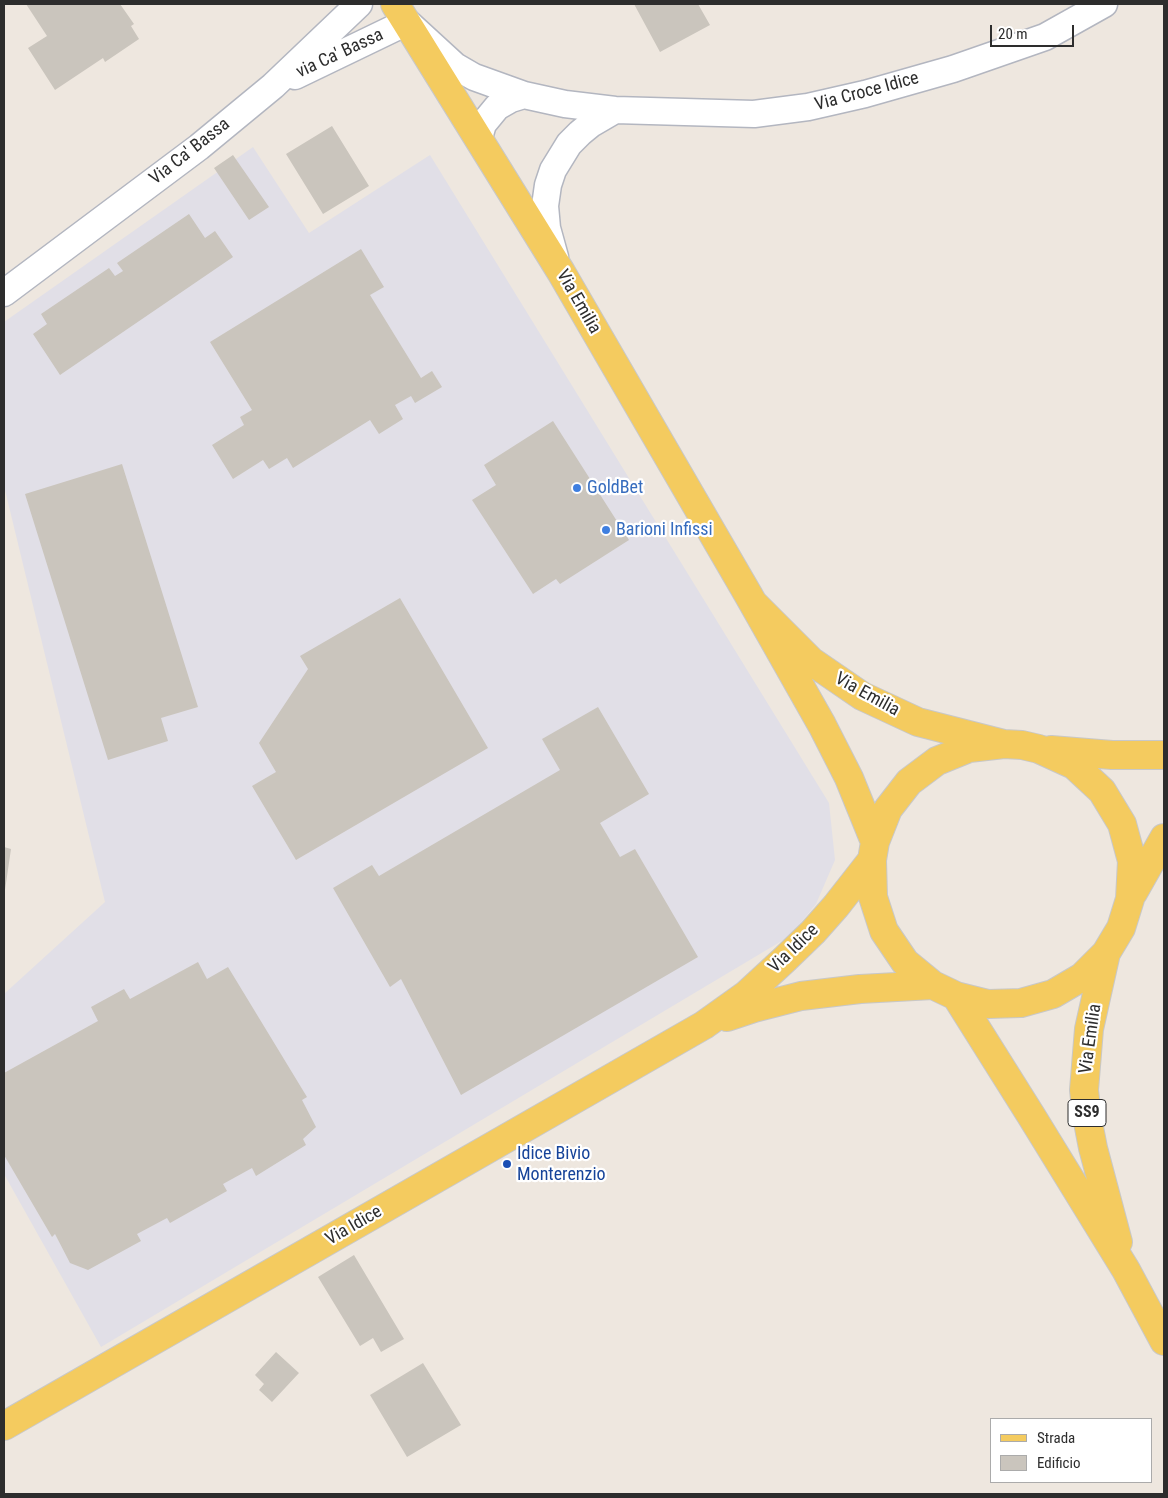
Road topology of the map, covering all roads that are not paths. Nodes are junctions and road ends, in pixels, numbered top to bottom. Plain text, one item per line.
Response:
1 (360, 4) edge
2 (1104, 4) edge
3 (401, 13) edge
4 (273, 86) junction
5 (524, 95) junction
6 (615, 110) junction
7 (478, 138) junction
8 (561, 272) junction
9 (6, 283) edge
10 (754, 604) junction
11 (1004, 744) junction
12 (1039, 749) junction
13 (1164, 755) edge
14 (1164, 838) edge
15 (873, 851) junction
16 (1130, 899) junction
17 (1106, 953) junction
18 (944, 991) junction
19 (704, 1025) junction
20 (1126, 1270) junction
21 (1164, 1341) edge
22 (4, 1426) edge

1 - 4 street, Via Ca' Bassa
2 - 6 street, Via Croce Idice
3 - 4 street, via Ca' Bassa
3 - 5 street, Via Croce Idice
3 - 7 main road, Via Emilia
4 - 9 street, Via Ca' Bassa
5 - 6 street, Via Croce Idice
5 - 7 street
6 - 8 street
7 - 8 main road, Via Emilia
8 - 10 main road, Via Emilia
10 - 11 main road, Via Emilia
10 - 15 main road, Via Emilia
11 - 12 main road, Via Emilia
11 - 15 main road, Via Emilia
12 - 13 main road
12 - 16 main road, Via Emilia
14 - 16 main road
15 - 18 main road, Via Emilia
15 - 19 main road, Via Idice
16 - 17 main road, Via Emilia
17 - 18 main road, Via Emilia
17 - 20 main road, Via Emilia / SS9
18 - 19 main road, Via Idice
18 - 20 main road, Via Emilia / SS9
19 - 22 main road, Via Idice
20 - 21 main road, Via Emilia / SS9

